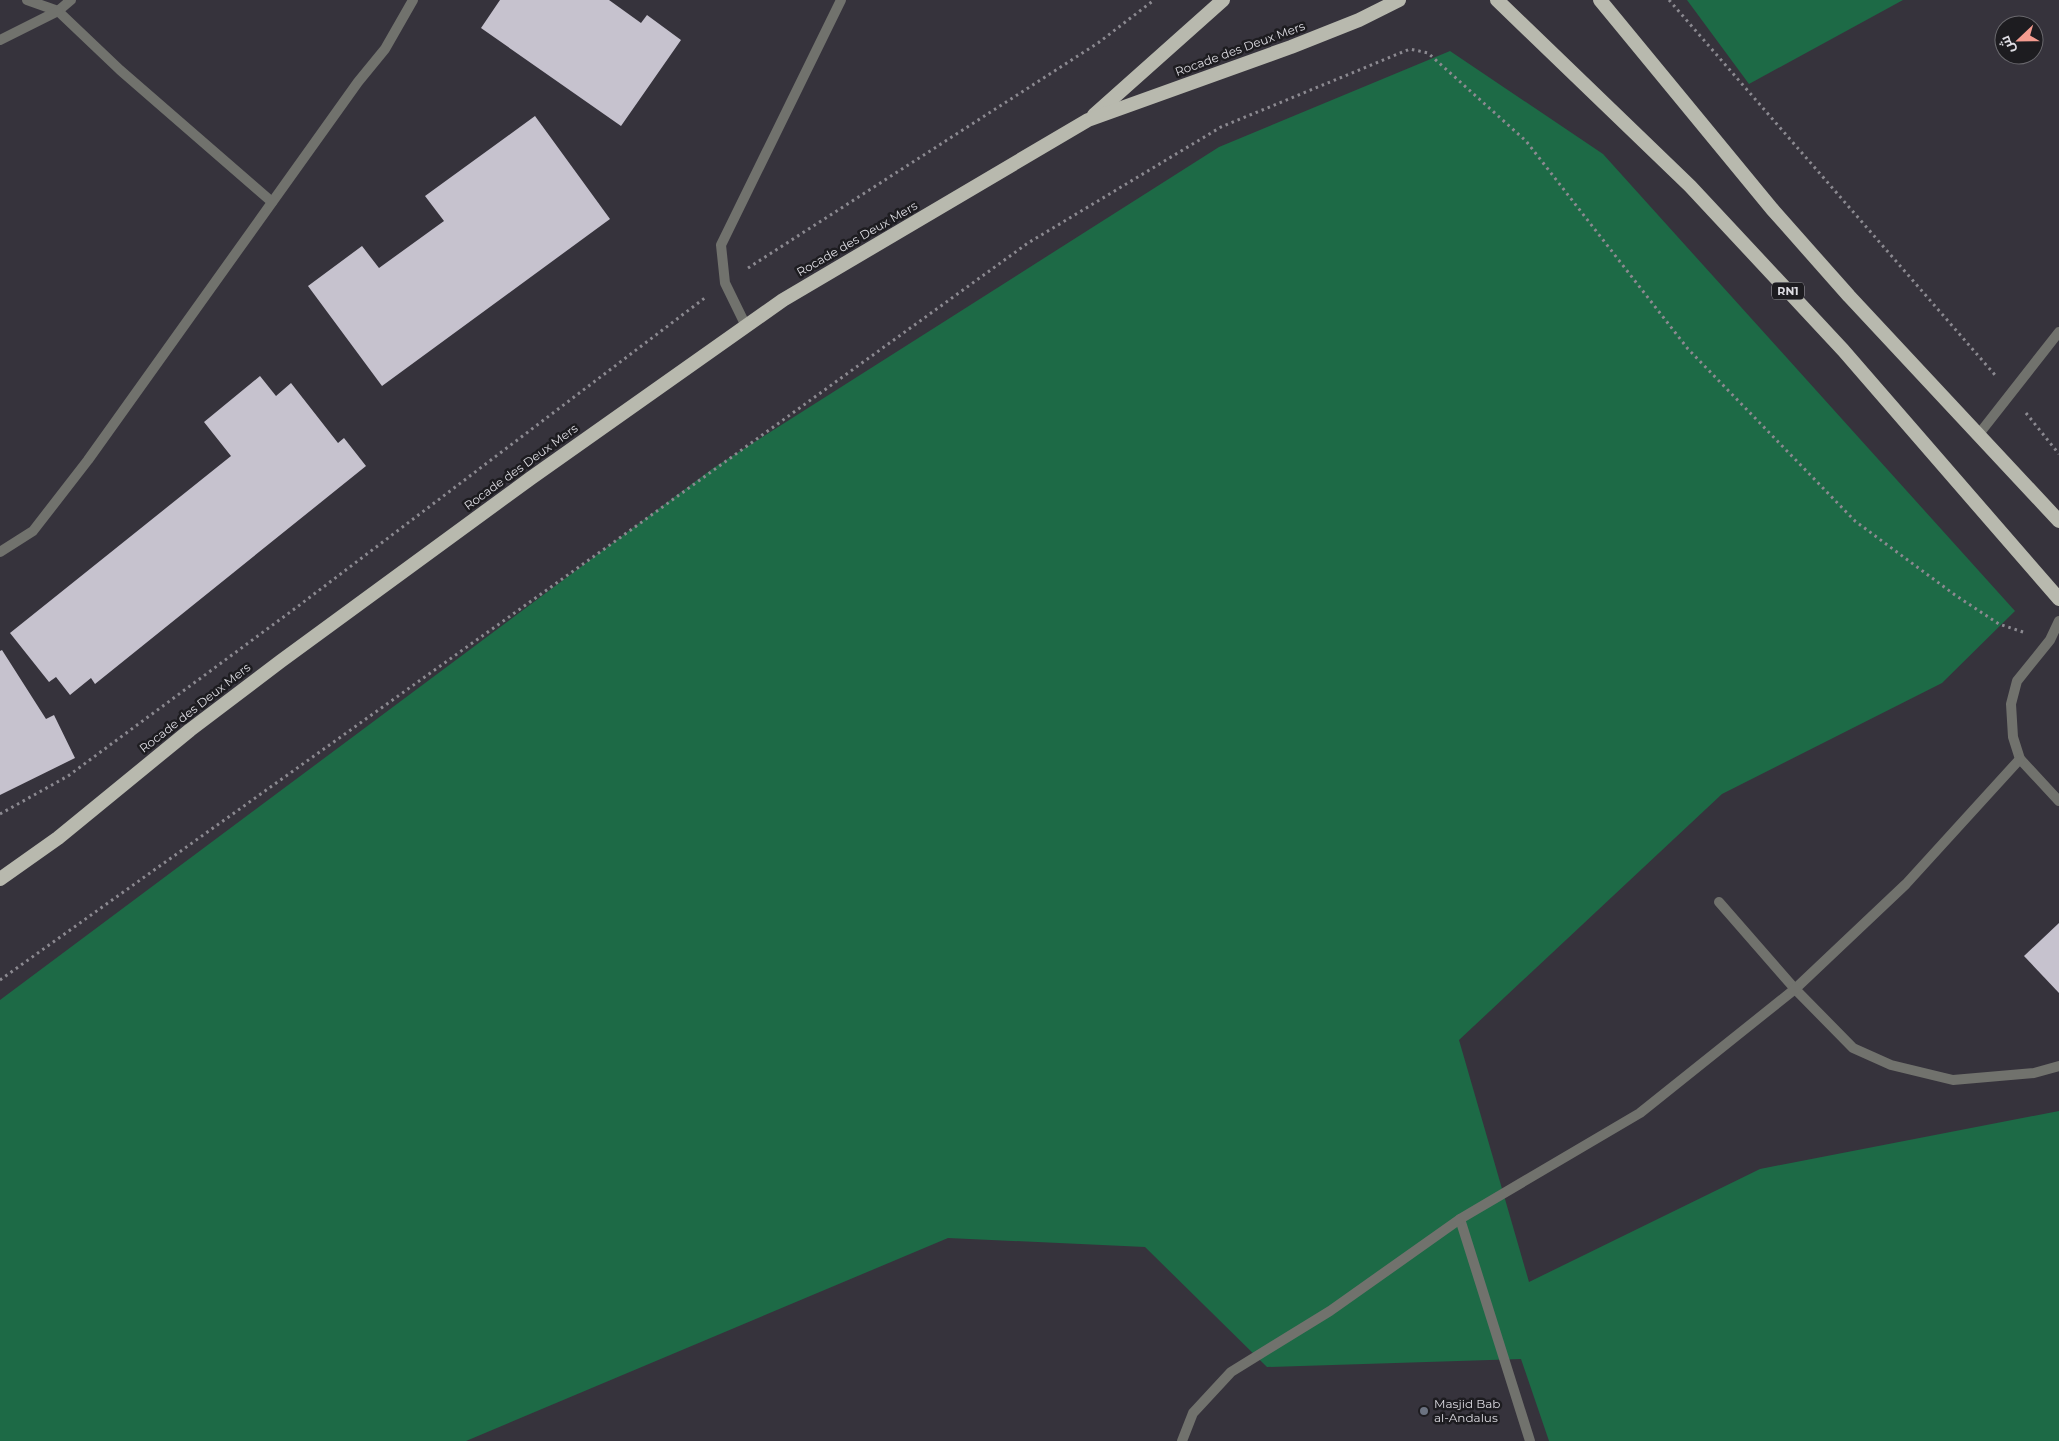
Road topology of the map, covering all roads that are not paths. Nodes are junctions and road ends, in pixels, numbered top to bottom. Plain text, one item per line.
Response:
1 (27, 0) edge
2 (71, 0) edge
3 (413, 0) edge
4 (840, 0) edge
5 (1223, 0) edge
6 (1399, 0) edge
7 (1497, 0) edge
8 (1600, 0) edge
9 (58, 12) junction
10 (0, 40) edge
11 (1088, 120) junction
12 (272, 202) junction
13 (746, 326) junction
14 (2059, 332) edge
15 (1979, 434) junction
16 (2059, 521) edge
17 (0, 552) edge
18 (2059, 599) edge
19 (2059, 621) edge
20 (2020, 759) junction
21 (2059, 801) edge
22 (0, 879) edge
23 (1720, 902) dead end
24 (1795, 989) junction
25 (2059, 1066) edge
26 (1460, 1219) junction
27 (1182, 1441) edge
28 (1530, 1441) edge

1 - 9 street
2 - 9 street
3 - 12 street
4 - 13 street
5 - 11 highway, Rocade des Deux Mers
6 - 11 highway, Rocade des Deux Mers
7 - 18 highway, RN1
8 - 15 highway
9 - 10 street
9 - 12 street
11 - 13 highway, Rocade des Deux Mers
12 - 17 street
13 - 22 highway, Rocade des Deux Mers
14 - 15 street
15 - 16 highway
19 - 20 street
20 - 21 street
20 - 24 street
23 - 24 street
24 - 25 street
24 - 26 street
26 - 27 street
26 - 28 street

